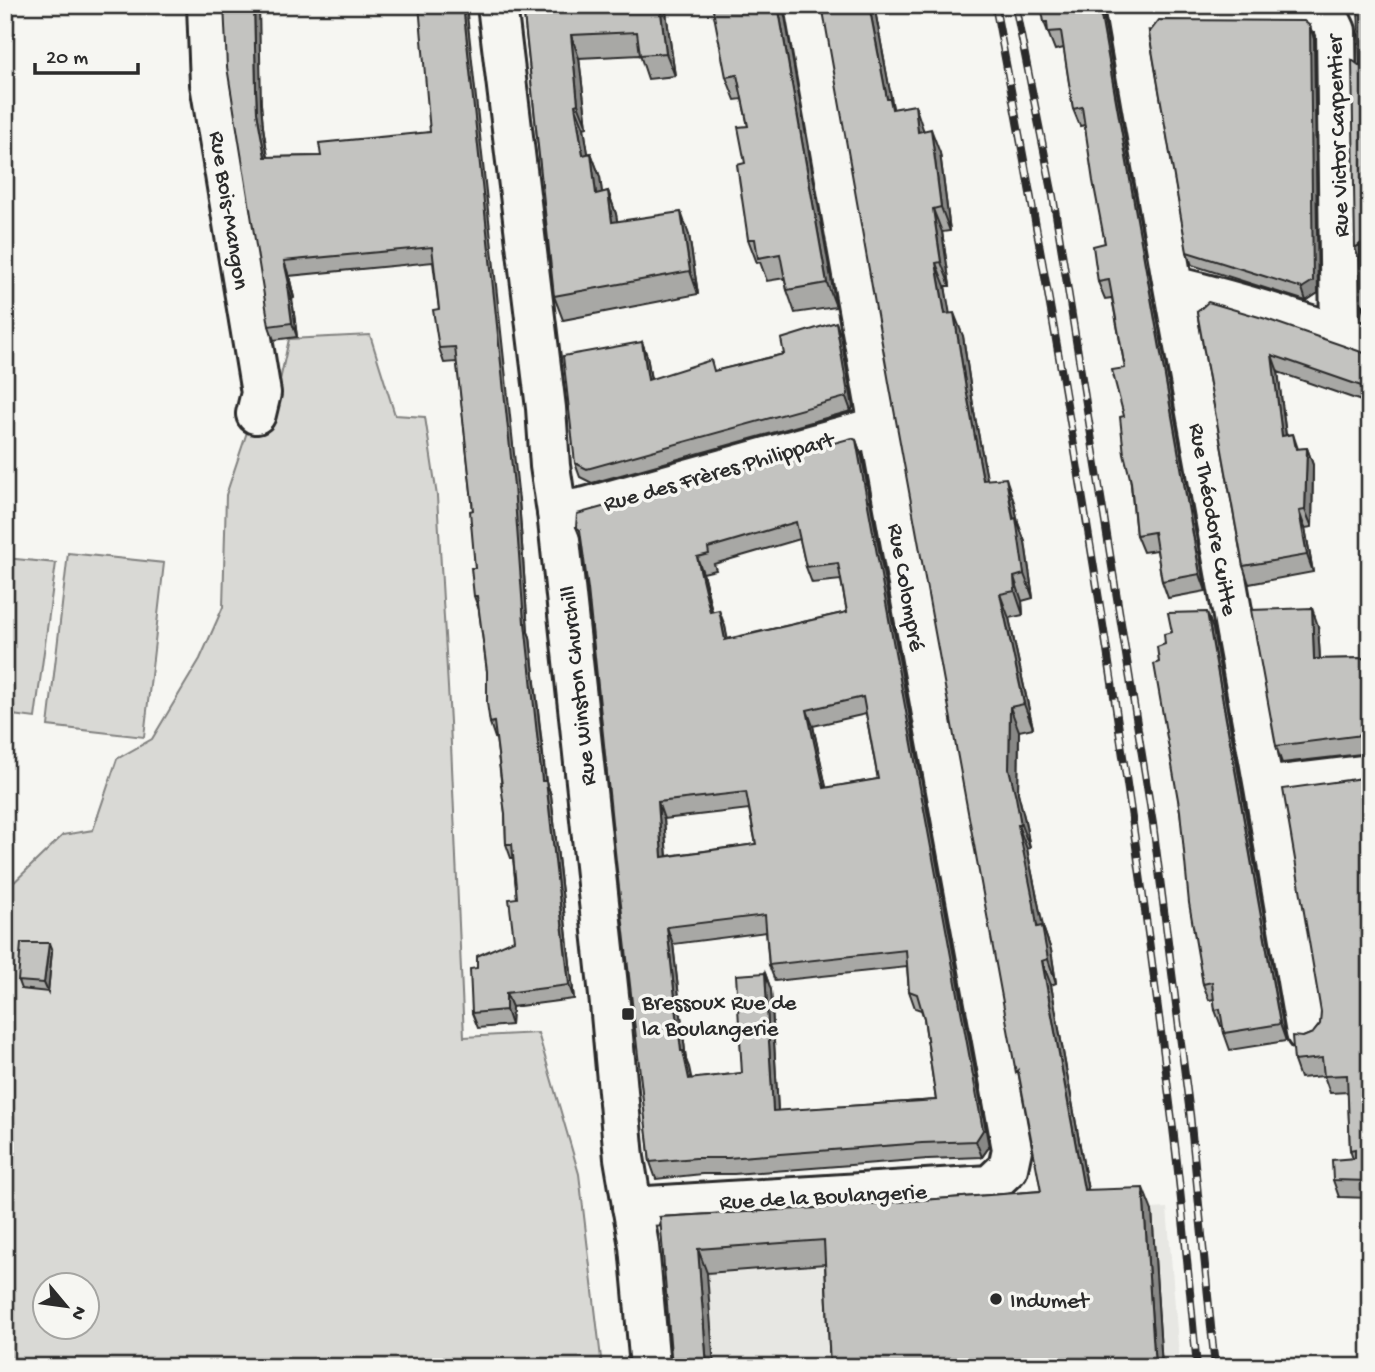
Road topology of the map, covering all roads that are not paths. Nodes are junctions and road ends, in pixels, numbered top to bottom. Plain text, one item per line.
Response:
1 (206, 5) edge
2 (497, 5) edge
3 (804, 5) edge
4 (1125, 8) edge
5 (1173, 286) junction
6 (1355, 340) edge
7 (256, 414) dead end
8 (879, 426) junction
9 (557, 512) junction
10 (1370, 774) edge
11 (1264, 786) junction
12 (1306, 1033) edge
13 (1008, 1168) joint
14 (632, 1207) junction
15 (650, 1367) edge

1 - 7 street, Rue Bois-Mangon
2 - 9 street, Rue Winston Churchill
3 - 8 street, Rue Colompré
4 - 5 street, Rue Théodore Cuitte
4 - 6 street, Rue Victor Carpentier
5 - 6 street
5 - 11 street, Rue Théodore Cuitte
8 - 9 street, Rue des Frères Philippart
8 - 13 street, Rue Colompré
9 - 14 street, Rue Winston Churchill
10 - 11 street
11 - 12 street, Rue Théodore Cuitte
13 - 14 street, Rue de la Boulangerie
14 - 15 street, Rue Winston Churchill

